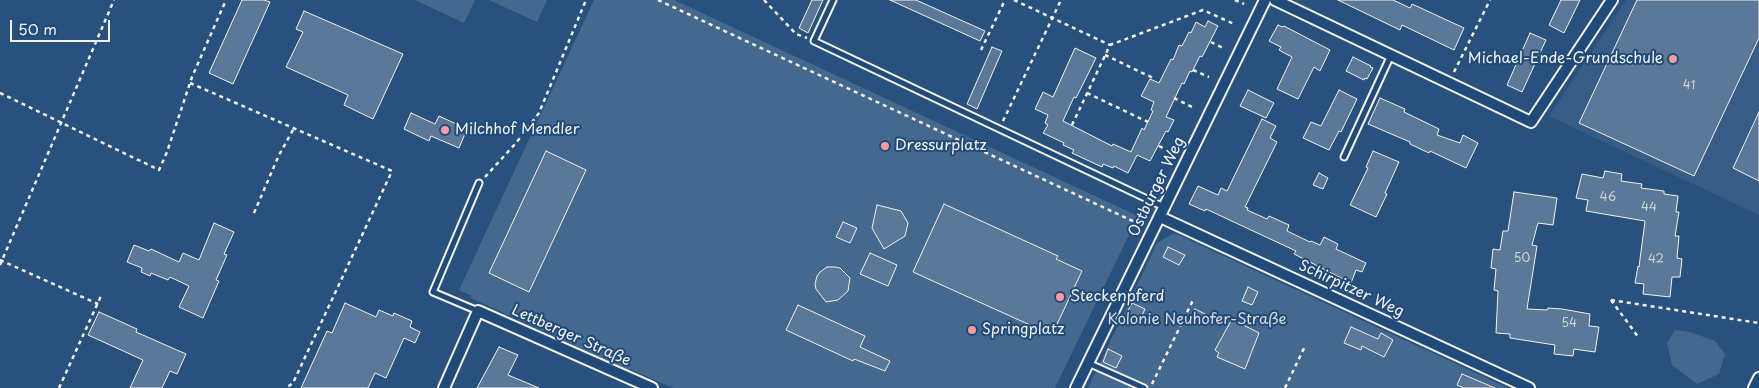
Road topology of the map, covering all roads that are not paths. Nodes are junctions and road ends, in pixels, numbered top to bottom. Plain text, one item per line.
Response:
1 (834, 0) edge
2 (1265, 0) edge
3 (1275, 0) edge
4 (1612, 0) edge
5 (1391, 55) junction
6 (1344, 157) dead end
7 (479, 184) road end
8 (1164, 207) junction
9 (1160, 217) junction
10 (478, 311) junction
11 (1088, 363) junction
12 (1759, 378) edge
13 (444, 388) edge
14 (652, 388) edge
15 (1076, 388) edge
16 (1144, 388) edge
17 (1529, 388) edge
18 (1754, 388) edge

1 - 8 lane
2 - 8 street, Ostburger Weg
3 - 5 street
4 - 5 street
5 - 6 lane
7 - 10 lane
8 - 9 street, Ostburger Weg
9 - 11 street, Ostburger Weg
9 - 17 street, Schirpitzer Weg
10 - 13 street
10 - 14 street, Lettberger Straße
11 - 15 street, Ostburger Weg
11 - 16 lane
12 - 18 street

